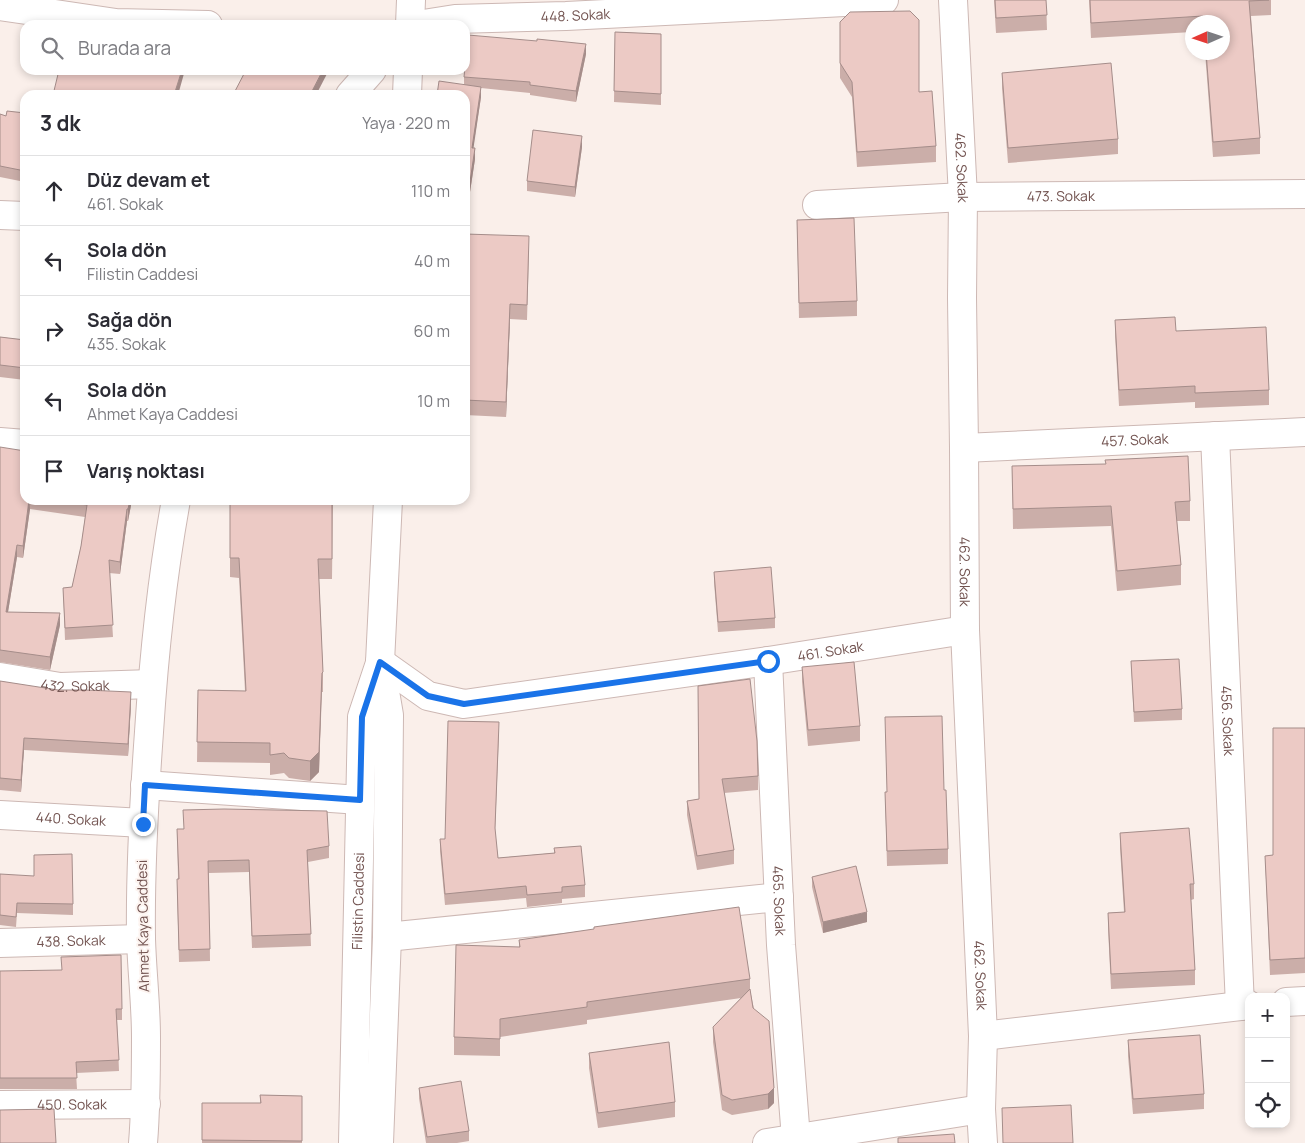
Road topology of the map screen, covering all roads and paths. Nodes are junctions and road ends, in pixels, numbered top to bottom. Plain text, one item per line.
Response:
1 (411, 0) edge
2 (884, 0) edge
3 (953, 0) edge
4 (683, 4) edge
5 (0, 6) edge
6 (96, 20) edge
7 (410, 20) edge
8 (449, 20) edge
9 (368, 75) edge
10 (408, 75) edge
11 (354, 90) edge
12 (407, 90) edge
13 (1305, 194) edge
14 (963, 197) junction
15 (817, 205) dead end
16 (0, 215) edge
17 (20, 216) edge
18 (1305, 432) edge
19 (1216, 436) junction
20 (0, 442) edge
21 (20, 444) edge
22 (964, 448) junction
23 (175, 505) edge
24 (388, 505) edge
25 (965, 630) junction
26 (768, 661) junction
27 (380, 662) junction
28 (0, 676) edge
29 (152, 684) junction
30 (145, 785) junction
31 (360, 800) junction
32 (0, 815) edge
33 (143, 824) junction
34 (779, 897) junction
35 (387, 937) junction
36 (141, 939) junction
37 (0, 943) edge
38 (1305, 1001) edge
39 (1290, 1002) edge
40 (1244, 1006) edge
41 (983, 1036) junction
42 (146, 1104) junction
43 (0, 1105) edge
44 (981, 1109) junction
45 (796, 1139) junction
46 (143, 1143) edge
47 (353, 1143) edge
48 (379, 1143) edge
49 (767, 1143) edge
50 (983, 1143) edge

1 - 7 street
2 - 4 street, 448. Sokak
3 - 14 street, 462. Sokak
4 - 8 street, 448. Sokak
5 - 6 street
9 - 11 street
10 - 12 street
13 - 14 street, 473. Sokak
14 - 15 street, 473. Sokak
14 - 22 street, 462. Sokak
16 - 17 street
18 - 19 street, 457. Sokak
19 - 22 street, 457. Sokak
19 - 40 street, 456. Sokak
20 - 21 street
22 - 25 street, 462. Sokak
23 - 29 street, Ahmet Kaya Caddesi
24 - 27 street, Filistin Caddesi
25 - 26 street, 461. Sokak
25 - 41 street, 462. Sokak
26 - 27 street, 461. Sokak
26 - 34 street, 465. Sokak
27 - 31 street, Filistin Caddesi
27 - 35 street, Filistin Caddesi
28 - 29 street, 432. Sokak
29 - 30 street, Ahmet Kaya Caddesi
30 - 31 street
30 - 33 street, Ahmet Kaya Caddesi
31 - 47 street, Filistin Caddesi
32 - 33 street, 440. Sokak
33 - 36 street, Ahmet Kaya Caddesi
34 - 35 street
34 - 45 street, 465. Sokak
35 - 48 street, Filistin Caddesi
36 - 37 street, 438. Sokak
36 - 42 street, Ahmet Kaya Caddesi
38 - 39 street
40 - 41 street
41 - 44 street, 462. Sokak
42 - 43 street, 450. Sokak
42 - 46 street, Ahmet Kaya Caddesi
44 - 45 street
44 - 50 street, 462. Sokak
45 - 49 street

